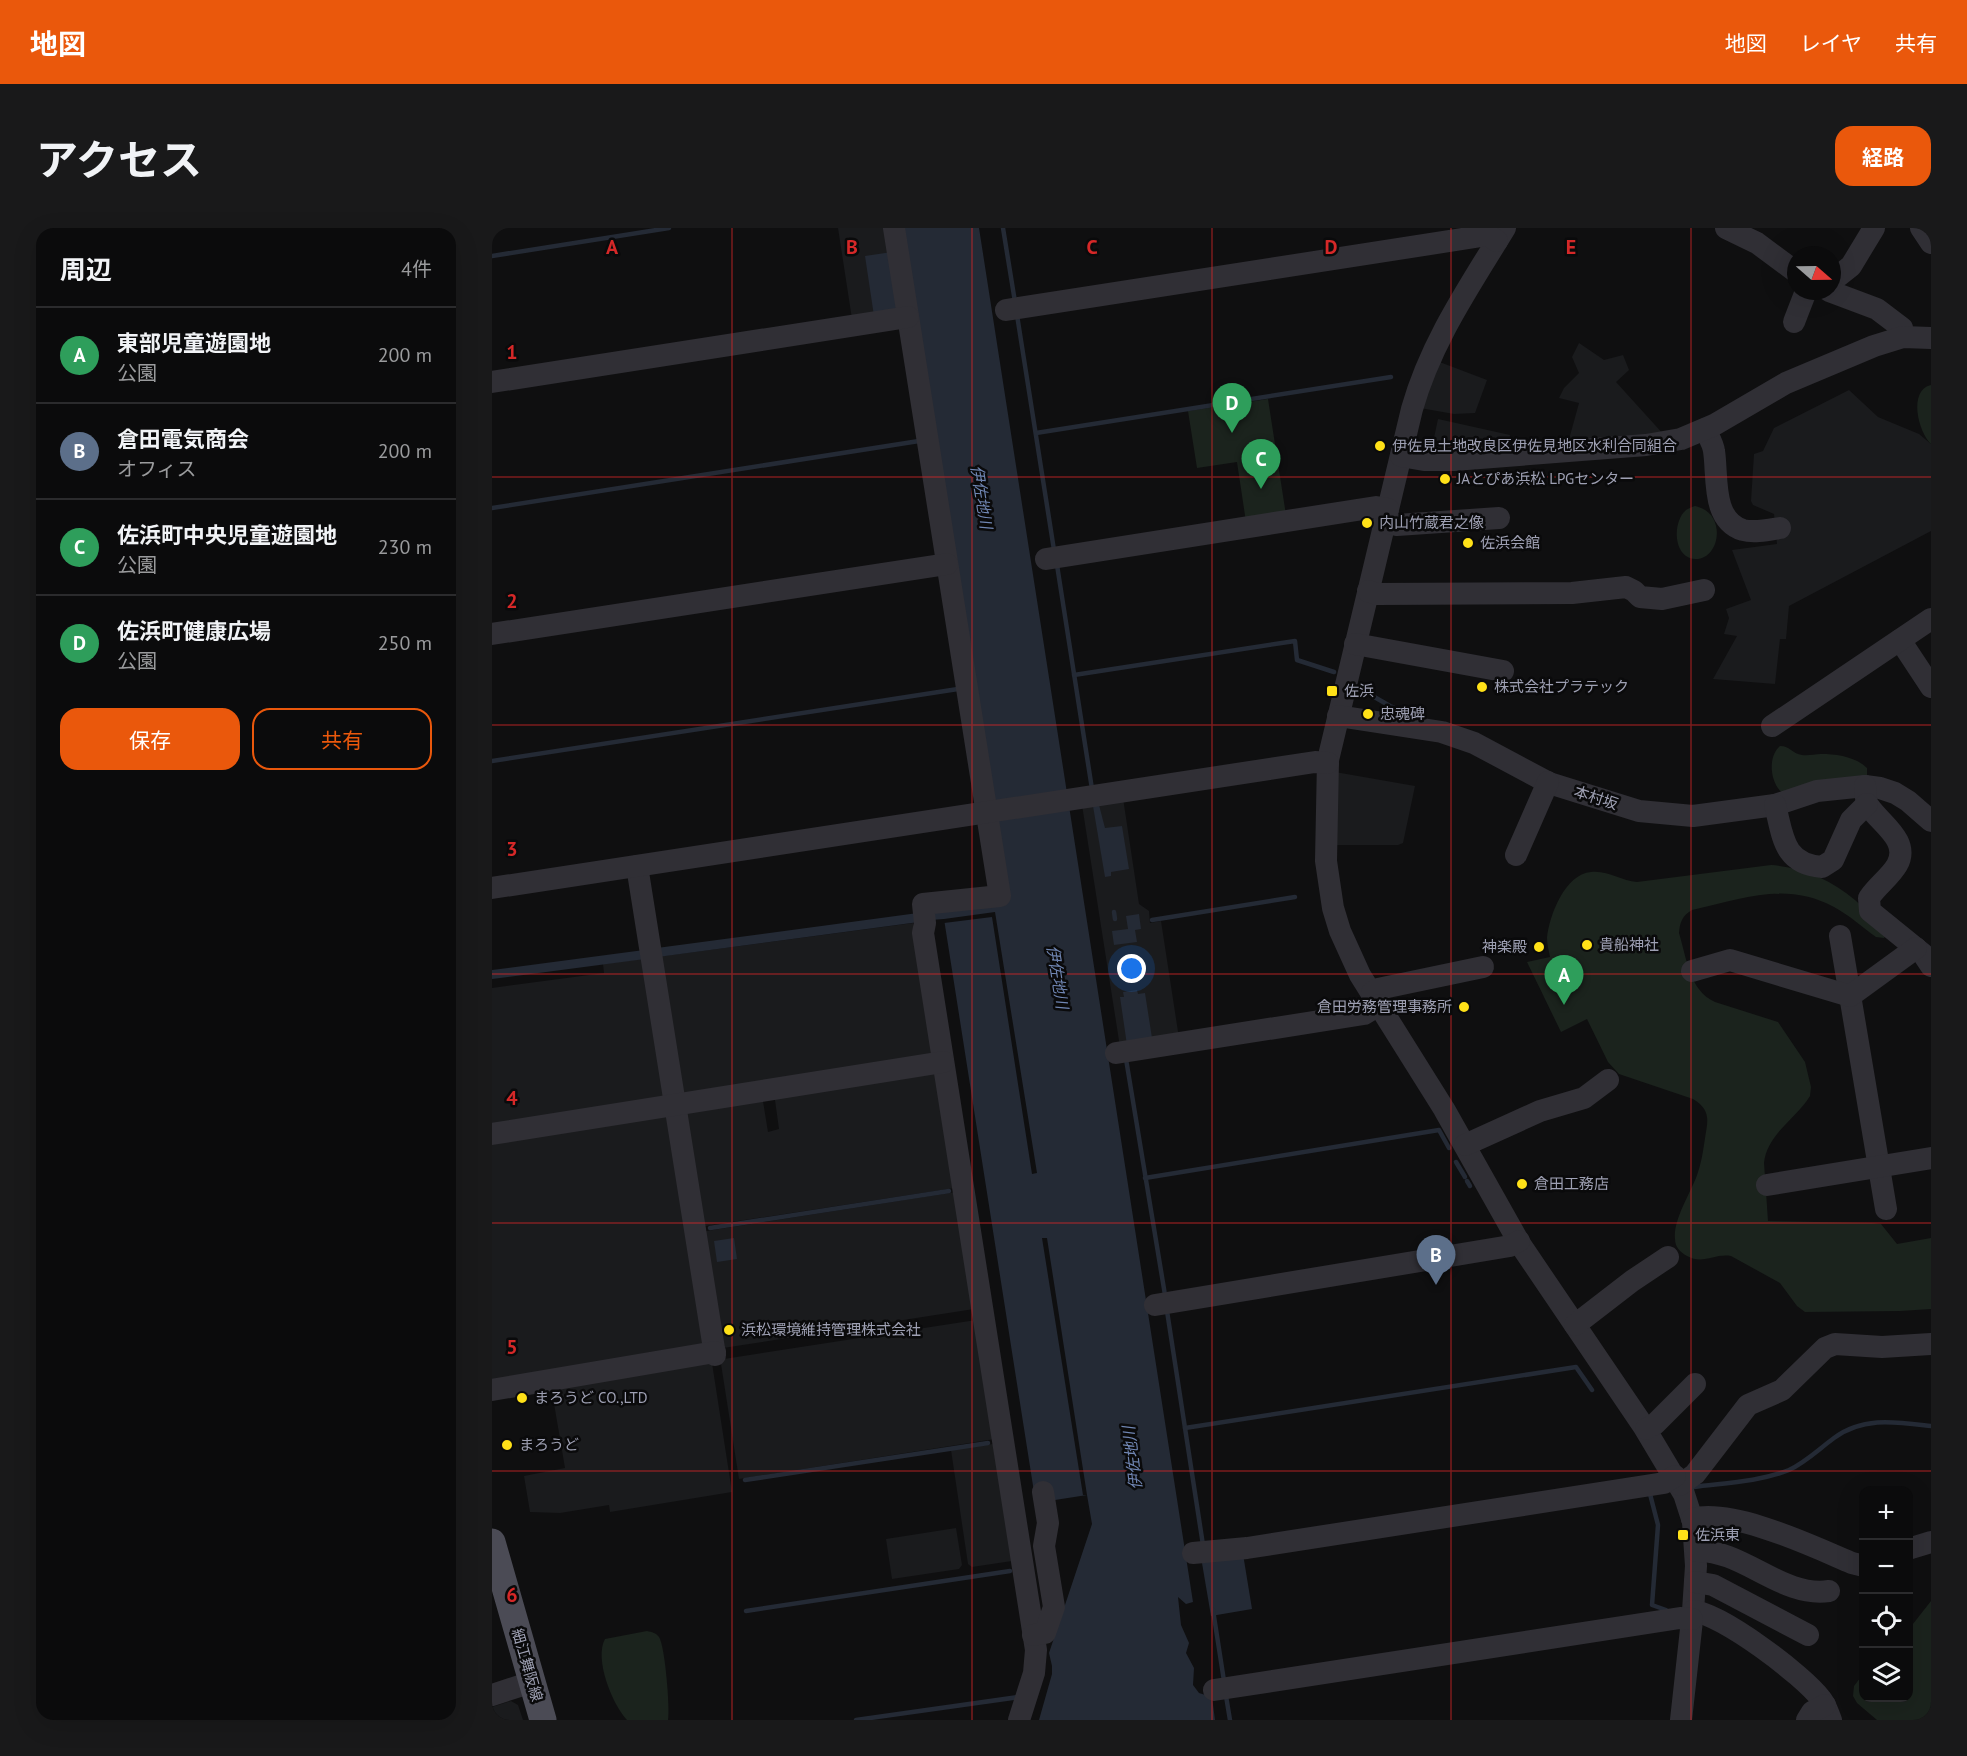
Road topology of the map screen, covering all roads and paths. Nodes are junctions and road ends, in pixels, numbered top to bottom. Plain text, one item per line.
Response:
1 (894, 228) edge
2 (1726, 228) edge
3 (1874, 228) edge
4 (1921, 228) edge
5 (1501, 234) edge
6 (1931, 243) edge
7 (1787, 265) edge
8 (1841, 274) edge
9 (1841, 295) edge
10 (1803, 300) edge
11 (1006, 310) dead end
12 (908, 317) junction
13 (1794, 322) dead end
14 (1903, 337) junction
15 (1931, 338) edge
16 (492, 382) edge
17 (1705, 429) junction
18 (1401, 456) junction
19 (1386, 516) junction
20 (1499, 518) dead end
21 (1780, 528) dead end
22 (1046, 559) dead end
23 (947, 564) junction
24 (1704, 590) dead end
25 (1368, 591) junction
26 (1931, 619) edge
27 (492, 634) edge
28 (1900, 640) junction
29 (1355, 644) junction
30 (1503, 671) dead end
31 (1931, 687) edge
32 (1338, 716) junction
33 (1772, 726) dead end
34 (1328, 763) junction
35 (1548, 782) junction
36 (1866, 795) junction
37 (1775, 805) junction
38 (988, 812) junction
39 (1931, 821) edge
40 (1516, 855) dead end
41 (637, 866) junction
42 (492, 888) edge
43 (1840, 936) dead end
44 (1916, 948) junction
45 (1931, 966) edge
46 (1483, 967) dead end
47 (1692, 971) dead end
48 (1850, 996) junction
49 (1375, 999) junction
50 (1116, 1053) dead end
51 (943, 1062) junction
52 (1608, 1080) dead end
53 (675, 1105) junction
54 (492, 1134) edge
55 (1465, 1145) junction
56 (1931, 1158) edge
57 (1879, 1167) junction
58 (1767, 1185) dead end
59 (1886, 1209) dead end
60 (1519, 1241) junction
61 (1668, 1257) dead end
62 (1155, 1305) dead end
63 (1575, 1325) junction
64 (1931, 1344) edge
65 (1695, 1384) dead end
66 (492, 1390) edge
67 (1646, 1430) junction
68 (1678, 1480) junction
69 (1043, 1492) dead end
70 (1692, 1520) junction
71 (492, 1542) edge
72 (1931, 1542) edge
73 (1913, 1547) edge
74 (1695, 1551) junction
75 (1193, 1553) dead end
76 (1859, 1565) edge
77 (1695, 1582) junction
78 (1829, 1591) dead end
79 (1692, 1615) junction
80 (1033, 1635) junction
81 (1808, 1635) dead end
82 (532, 1682) junction
83 (1214, 1690) dead end
84 (492, 1695) edge
85 (1828, 1713) edge
86 (543, 1720) edge
87 (1019, 1720) edge
88 (1681, 1720) edge
89 (1807, 1720) edge

1 - 12 street
2 - 7 street
3 - 8 street
4 - 6 street
5 - 11 street
5 - 18 street
9 - 14 street
10 - 13 street
12 - 16 street
12 - 23 street
14 - 15 street
14 - 17 street
17 - 18 street
17 - 21 street
18 - 19 street
19 - 20 street
19 - 22 street
19 - 25 street
23 - 27 street
23 - 38 street
24 - 25 street
25 - 29 street
26 - 28 street
28 - 31 street
28 - 33 street
29 - 30 street
29 - 32 street
32 - 34 street
32 - 35 street, 本村坂
34 - 38 street
34 - 49 street
35 - 37 street, 本村坂
35 - 40 street
36 - 37 street, 本村坂
36 - 37 street
36 - 39 street, 本村坂
36 - 44 street
38 - 41 street
38 - 51 street
41 - 42 street
41 - 53 street
43 - 48 street
44 - 45 street
44 - 48 street
46 - 49 street
47 - 48 street
48 - 57 street
49 - 50 street
49 - 55 street
51 - 53 street
51 - 80 street
52 - 55 street
53 - 54 street
53 - 66 street
55 - 60 street
56 - 57 street
57 - 58 street
57 - 59 street
60 - 62 street
60 - 63 street
61 - 63 street
63 - 67 street
64 - 68 street
65 - 67 street
67 - 68 street
68 - 70 street
68 - 75 street
69 - 80 street
70 - 74 street
70 - 76 street
71 - 82 main road, 細江舞阪線
72 - 73 street
74 - 77 street
74 - 78 street
77 - 79 street
77 - 81 street
79 - 83 street
79 - 85 street
79 - 88 street
80 - 87 street
82 - 84 street
82 - 86 main road, 細江舞阪線
85 - 89 street

